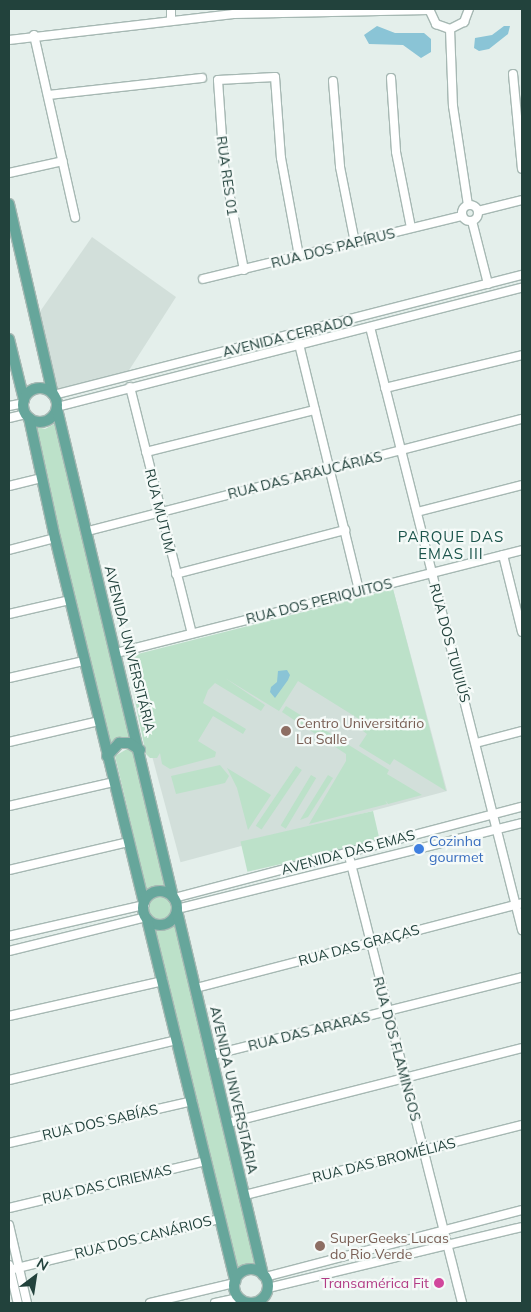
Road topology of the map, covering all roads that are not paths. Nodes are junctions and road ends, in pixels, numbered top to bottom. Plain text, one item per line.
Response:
1 (170, 9) edge
2 (382, 9) edge
3 (429, 9) edge
4 (469, 9) edge
5 (315, 11) edge
6 (171, 21) junction
7 (450, 28) junction
8 (34, 35) junction
9 (9, 40) edge
10 (513, 74) dead end
11 (202, 78) dead end
12 (391, 78) dead end
13 (333, 81) dead end
14 (48, 95) junction
15 (63, 161) junction
16 (522, 169) edge
17 (9, 173) edge
18 (522, 200) edge
19 (9, 204) edge
20 (468, 205) junction
21 (478, 212) junction
22 (462, 216) junction
23 (76, 217) dead end
24 (472, 221) junction
25 (411, 228) junction
26 (356, 242) junction
27 (300, 256) junction
28 (244, 270) junction
29 (522, 275) edge
30 (202, 279) dead end
31 (488, 284) junction
32 (522, 288) edge
33 (370, 327) junction
34 (296, 334) junction
35 (9, 339) edge
36 (299, 344) junction
37 (522, 355) edge
38 (130, 387) junction
39 (385, 388) junction
40 (53, 394) junction
41 (24, 401) junction
42 (9, 406) edge
43 (57, 408) junction
44 (316, 410) junction
45 (28, 416) junction
46 (9, 418) edge
47 (522, 419) edge
48 (401, 450) junction
49 (146, 452) junction
50 (331, 469) junction
51 (41, 478) junction
52 (522, 485) edge
53 (9, 486) edge
54 (161, 511) junction
55 (417, 512) junction
56 (345, 530) junction
57 (88, 531) junction
58 (55, 538) junction
59 (9, 550) edge
60 (522, 550) edge
61 (503, 555) junction
62 (176, 574) junction
63 (432, 574) junction
64 (359, 591) junction
65 (70, 600) junction
66 (9, 614) edge
67 (522, 632) edge
68 (192, 633) junction
69 (116, 653) junction
70 (84, 661) junction
71 (9, 678) edge
72 (99, 721) junction
73 (522, 731) edge
74 (9, 742) edge
75 (476, 743) junction
76 (140, 750) junction
77 (107, 756) junction
78 (114, 782) junction
79 (9, 806) edge
80 (522, 807) edge
81 (494, 814) junction
82 (522, 823) edge
83 (498, 829) junction
84 (128, 842) junction
85 (348, 852) junction
86 (351, 867) junction
87 (9, 870) edge
88 (173, 897) junction
89 (520, 903) edge
90 (144, 904) junction
91 (177, 910) junction
92 (147, 918) junction
93 (522, 930) edge
94 (9, 936) edge
95 (368, 942) junction
96 (9, 950) edge
97 (522, 977) edge
98 (163, 981) junction
99 (196, 988) junction
100 (388, 1011) junction
101 (9, 1016) edge
102 (177, 1040) junction
103 (522, 1048) edge
104 (212, 1055) junction
105 (406, 1078) junction
106 (9, 1080) edge
107 (192, 1101) junction
108 (228, 1123) junction
109 (522, 1125) edge
110 (9, 1143) edge
111 (423, 1150) junction
112 (206, 1161) junction
113 (245, 1195) junction
114 (9, 1208) edge
115 (522, 1210) edge
116 (220, 1219) junction
117 (9, 1225) edge
118 (522, 1227) edge
119 (442, 1230) junction
120 (447, 1246) junction
121 (9, 1268) edge
122 (19, 1268) junction
123 (264, 1276) junction
124 (235, 1282) junction
125 (267, 1289) junction
126 (240, 1300) edge
127 (18, 1303) edge
128 (27, 1303) edge
129 (150, 1303) edge
130 (215, 1303) edge
131 (270, 1303) edge
132 (462, 1303) edge

1 - 6 street
2 - 3 street
2 - 5 street
3 - 7 street
4 - 7 street
5 - 6 street
6 - 8 street
7 - 20 street
8 - 9 street
8 - 14 street
10 - 16 street
11 - 14 street
12 - 25 street
13 - 26 street
14 - 15 street
15 - 17 street
15 - 23 street
18 - 21 street
19 - 40 main road
20 - 21 street
20 - 22 street
21 - 24 street
22 - 24 street
22 - 25 street, RUA DOS PAPÍRUS
24 - 31 street
25 - 26 street, RUA DOS PAPÍRUS
26 - 27 street, RUA DOS PAPÍRUS
27 - 28 street, RUA DOS PAPÍRUS
27 - 28 street, RUA RES 01
28 - 30 street, RUA DOS PAPÍRUS
29 - 31 street, AVENIDA CERRADO
31 - 34 street, AVENIDA CERRADO
32 - 33 street, AVENIDA CERRADO
33 - 36 street, AVENIDA CERRADO
33 - 39 street, RUA DOS TUIUIÚS
34 - 36 street
34 - 40 street, AVENIDA CERRADO
35 - 41 main road
36 - 38 street, AVENIDA CERRADO
36 - 44 street
37 - 39 street
38 - 43 street, AVENIDA CERRADO
38 - 49 street, RUA MUTUM
39 - 48 street, RUA DOS TUIUIÚS
40 - 41 main road
40 - 43 main road
41 - 42 street
41 - 45 main road
43 - 45 main road
43 - 57 main road, AVENIDA UNIVERSITÁRIA
44 - 49 street
44 - 50 street
45 - 46 street
45 - 51 main road
47 - 48 street, RUA DAS ARAUCÁRIAS
48 - 50 street, RUA DAS ARAUCÁRIAS
48 - 55 street, RUA DOS TUIUIÚS
49 - 54 street, RUA MUTUM
50 - 54 street, RUA DAS ARAUCÁRIAS
50 - 56 street
51 - 53 street
51 - 58 main road
52 - 55 street
54 - 57 street, RUA DAS ARAUCÁRIAS
54 - 62 street, RUA MUTUM
55 - 63 street, RUA DOS TUIUIÚS
56 - 62 street
56 - 64 street
57 - 69 main road, AVENIDA UNIVERSITÁRIA
58 - 59 street
58 - 65 main road
60 - 61 street, RUA DOS PERIQUITOS
61 - 63 street, RUA DOS PERIQUITOS
61 - 67 street
62 - 68 street, RUA MUTUM
63 - 64 street, RUA DOS PERIQUITOS
63 - 75 street, RUA DOS TUIUIÚS
64 - 68 street, RUA DOS PERIQUITOS
65 - 66 street
65 - 70 main road
68 - 69 street, RUA DOS PERIQUITOS
69 - 76 main road, AVENIDA UNIVERSITÁRIA
70 - 71 street
70 - 72 main road
72 - 74 street
72 - 77 main road
73 - 75 street
75 - 81 street, RUA DOS TUIUIÚS
76 - 77 main road
76 - 88 main road, AVENIDA UNIVERSITÁRIA
77 - 78 main road
78 - 79 street
78 - 84 main road
80 - 81 street, AVENIDA DAS EMAS
81 - 83 street, RUA DOS TUIUIÚS
81 - 85 street, AVENIDA DAS EMAS
82 - 83 street, AVENIDA DAS EMAS
83 - 86 street, AVENIDA DAS EMAS
83 - 89 street, RUA DOS TUIUIÚS
84 - 87 street
84 - 90 main road
85 - 86 street, RUA DOS FLAMINGOS
85 - 88 street, AVENIDA DAS EMAS
86 - 91 street, AVENIDA DAS EMAS
86 - 95 street, RUA DOS FLAMINGOS
88 - 90 main road
88 - 91 main road
89 - 93 street, RUA DOS TUIUIÚS
89 - 95 street, RUA DAS GRAÇAS
90 - 92 main road
90 - 94 street
91 - 92 main road
91 - 99 main road, AVENIDA UNIVERSITÁRIA
92 - 96 street
92 - 98 main road
95 - 99 street, RUA DAS GRAÇAS
95 - 100 street, RUA DOS FLAMINGOS
97 - 100 street, RUA DAS ARARAS
98 - 101 street
98 - 102 main road
99 - 104 main road, AVENIDA UNIVERSITÁRIA
100 - 104 street, RUA DAS ARARAS
100 - 105 street, RUA DOS FLAMINGOS
102 - 106 street
102 - 107 main road
103 - 105 street
104 - 108 main road, AVENIDA UNIVERSITÁRIA
105 - 108 street
105 - 111 street, RUA DOS FLAMINGOS
107 - 110 street, RUA DOS SABÍAS
107 - 112 main road
108 - 113 main road, AVENIDA UNIVERSITÁRIA
109 - 111 street, RUA DAS BROMÉLIAS
111 - 113 street, RUA DAS BROMÉLIAS
111 - 119 street, RUA DOS FLAMINGOS
112 - 114 street, RUA DAS CIRIEMAS
112 - 116 main road
113 - 123 main road, AVENIDA UNIVERSITÁRIA
115 - 119 street
116 - 122 street, RUA DOS CANÁRIOS
116 - 124 main road
117 - 122 street
118 - 120 street
119 - 120 street, RUA DOS FLAMINGOS
119 - 123 street
120 - 125 street
120 - 132 street, RUA DOS FLAMINGOS
121 - 122 street, RUA DOS CANÁRIOS
121 - 127 street
122 - 128 street
123 - 124 main road
123 - 125 main road
124 - 126 main road
124 - 129 street
125 - 126 main road
125 - 131 main road
126 - 130 street

